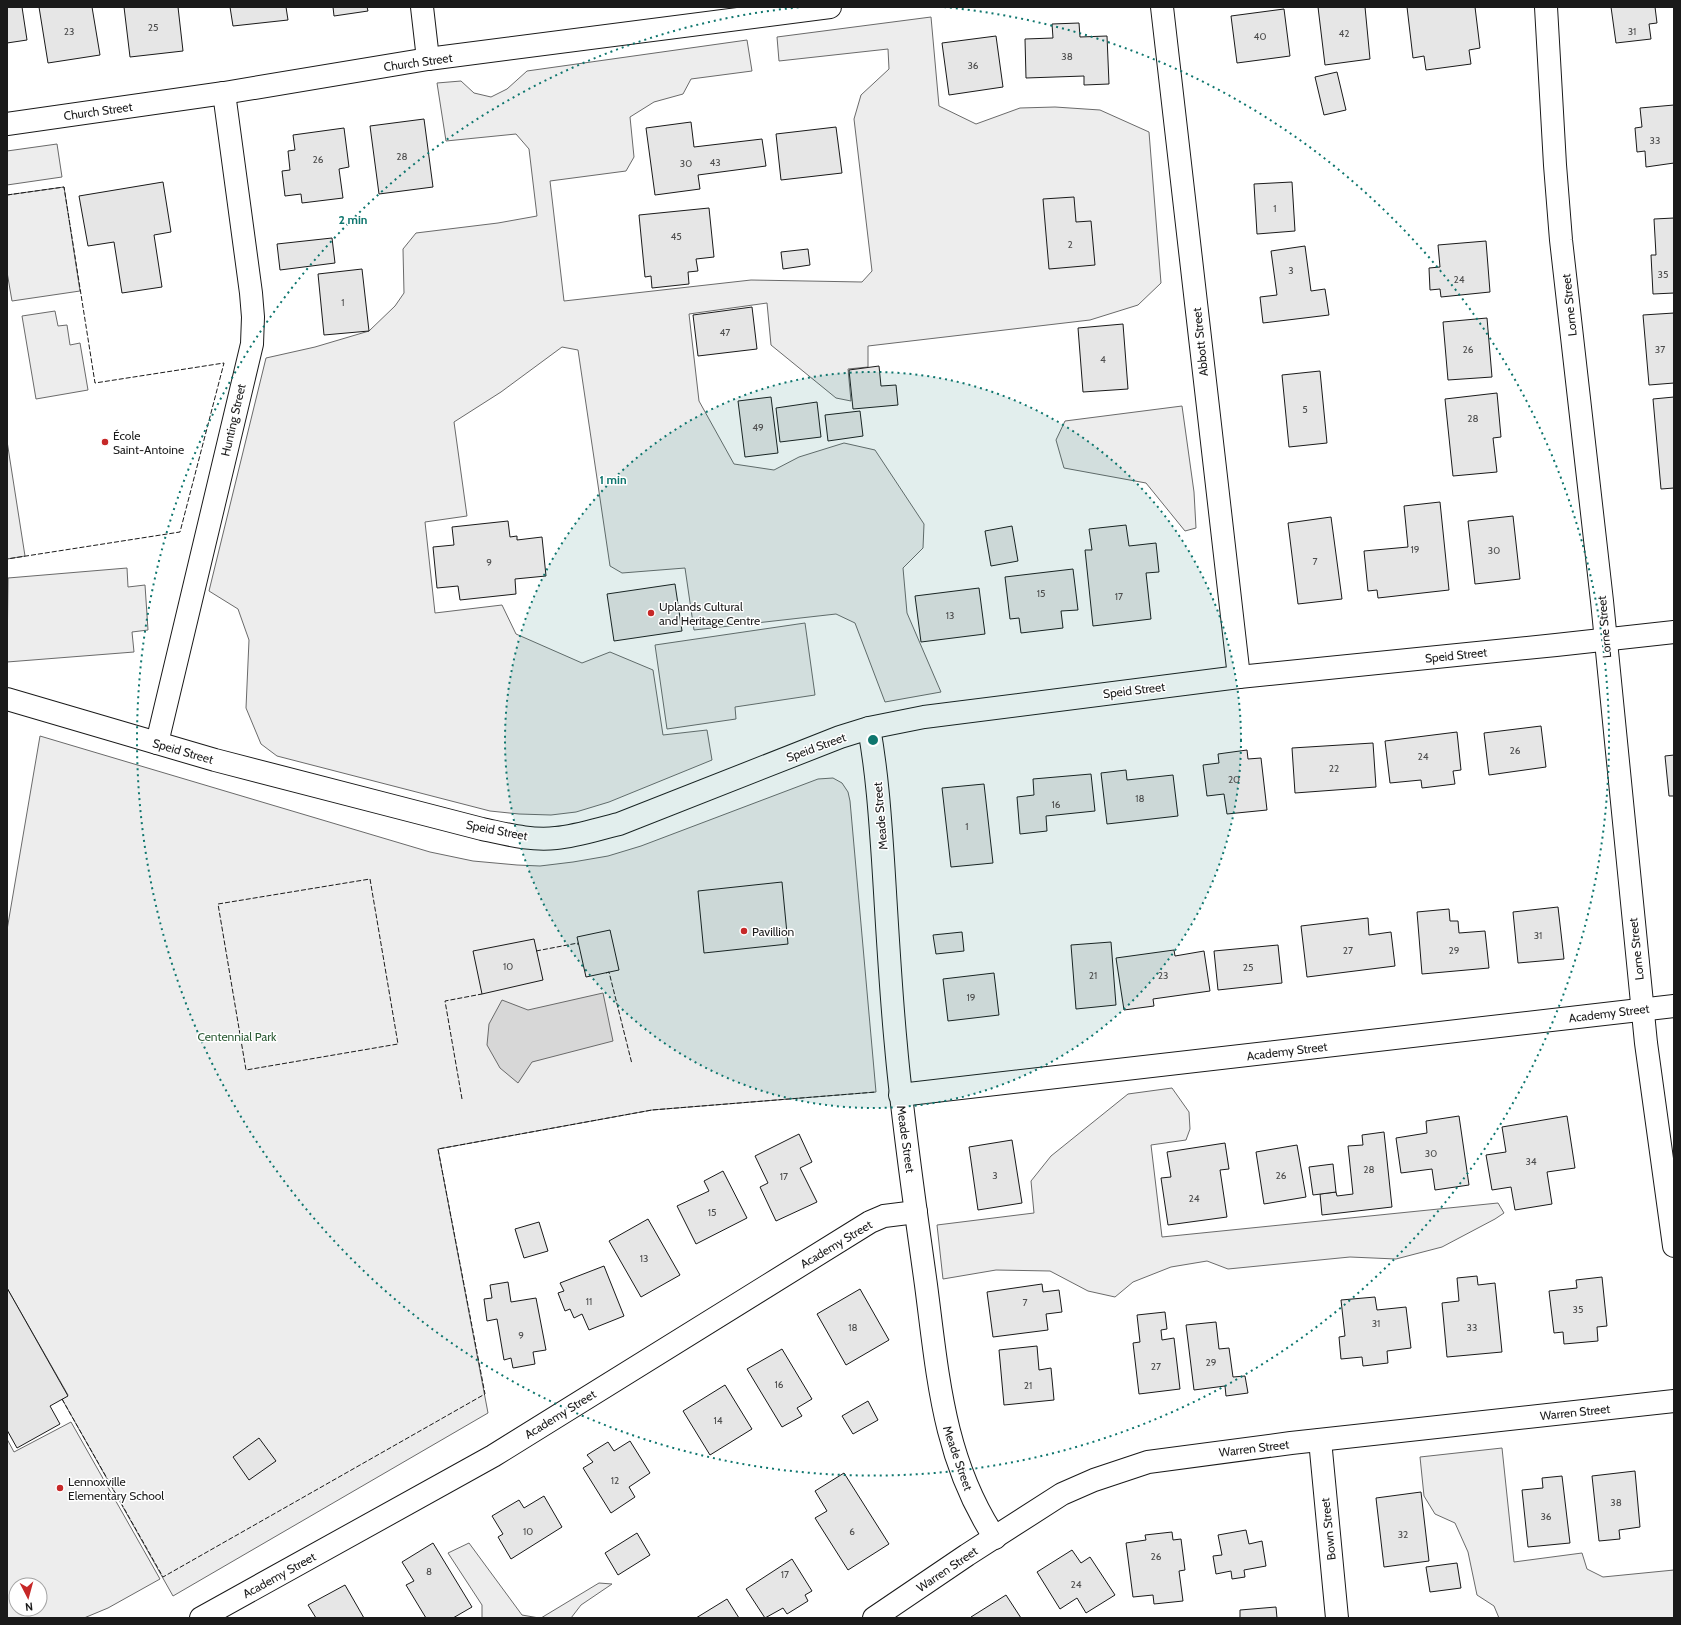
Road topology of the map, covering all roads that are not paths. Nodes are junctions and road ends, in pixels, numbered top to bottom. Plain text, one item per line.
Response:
1 (422, 7) edge
2 (830, 7) edge
3 (1162, 7) edge
4 (1546, 7) edge
5 (428, 59) junction
6 (224, 93) junction
7 (7, 124) edge
8 (1674, 632) edge
9 (1606, 640) junction
10 (1239, 677) junction
11 (7, 699) edge
12 (869, 728) junction
13 (157, 743) junction
14 (1674, 1006) edge
15 (1642, 1009) junction
16 (900, 1095) junction
17 (916, 1212) junction
18 (1674, 1246) edge
19 (1674, 1401) edge
20 (1320, 1440) junction
21 (995, 1538) junction
22 (201, 1618) edge
23 (874, 1618) edge
24 (1337, 1618) edge

1 - 5 street
2 - 5 street, Church Street
3 - 10 street, Abbott Street
4 - 9 street, Lorne Street
5 - 6 street, Church Street
6 - 7 street, Church Street
6 - 13 street, Hunting Street
8 - 9 street, Speid Street
9 - 10 street, Speid Street
9 - 15 street, Lorne Street
10 - 12 street, Speid Street
11 - 13 street, Speid Street
12 - 13 street, Speid Street
12 - 16 street, Meade Street
14 - 15 street, Academy Street
15 - 16 street, Academy Street
15 - 18 street, Lorne Street
16 - 17 street, Meade Street
17 - 21 street, Meade Street
17 - 22 street, Academy Street
19 - 20 street, Warren Street
20 - 21 street, Warren Street
20 - 24 street, Bown Street
21 - 23 street, Warren Street

